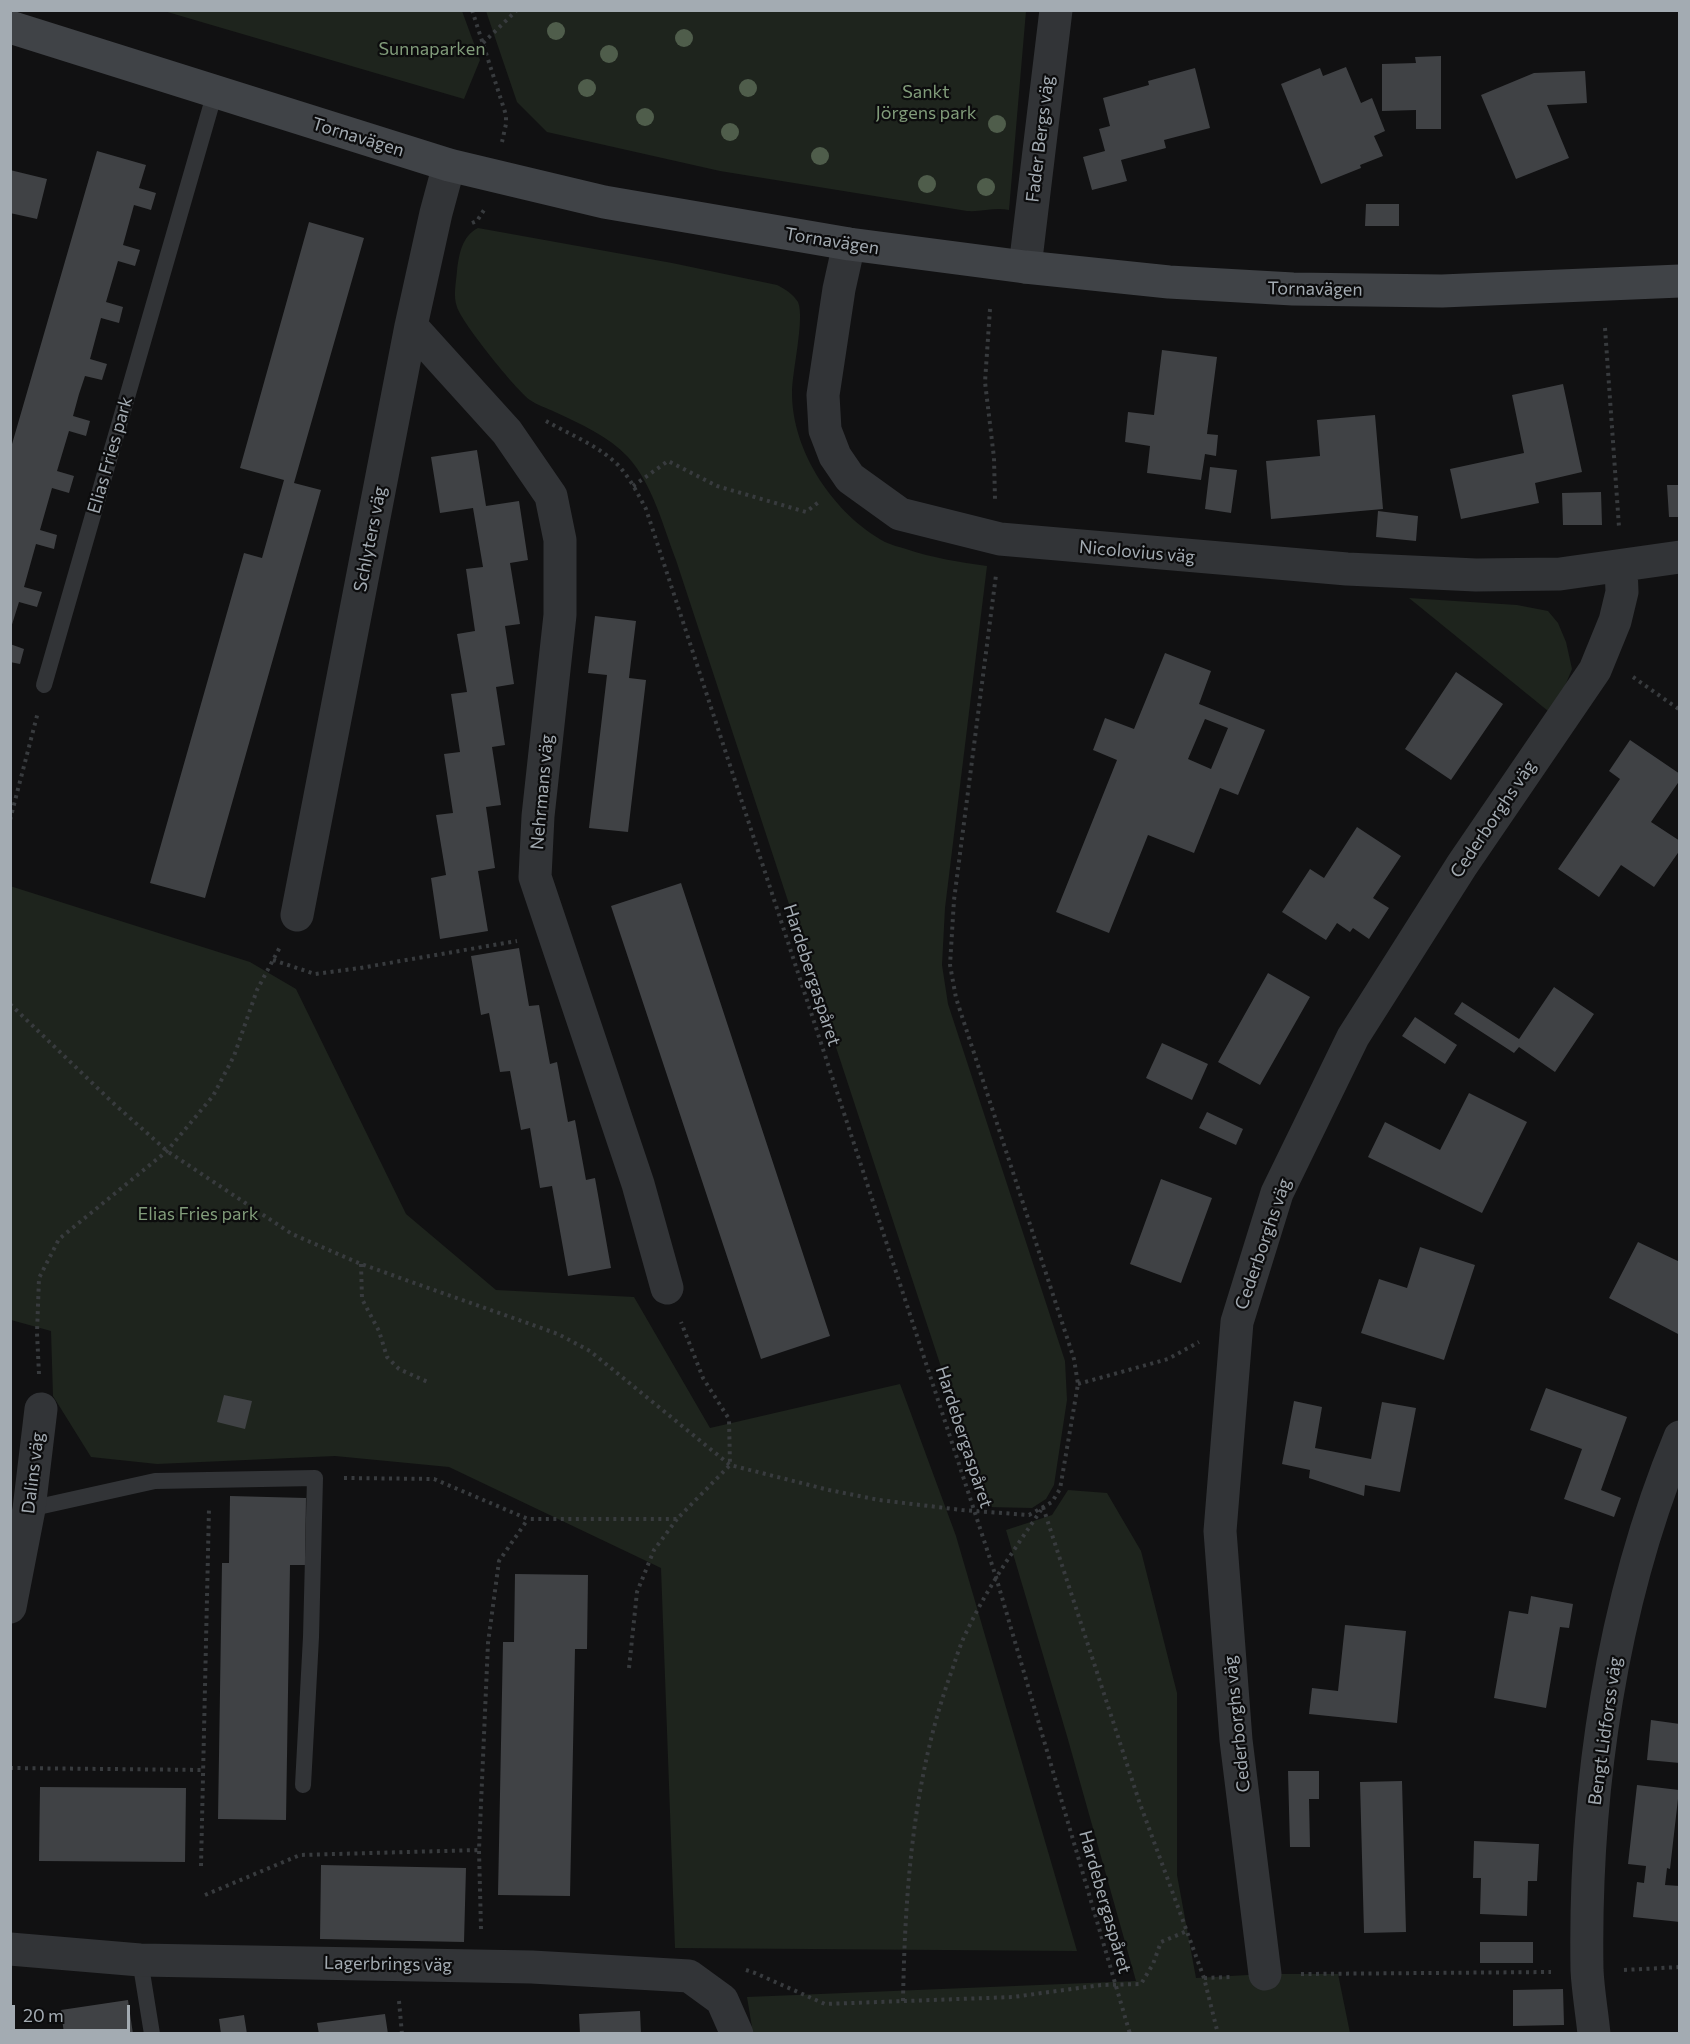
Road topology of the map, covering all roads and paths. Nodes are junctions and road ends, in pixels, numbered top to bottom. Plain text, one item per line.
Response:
1 (472, 10) edge
2 (517, 10) edge
3 (1056, 10) edge
4 (10, 27) edge
5 (483, 43) junction
6 (215, 92) junction
7 (449, 165) junction
8 (494, 175) junction
9 (463, 226) dead end
10 (849, 244) junction
11 (1025, 267) junction
12 (1680, 281) edge
13 (990, 309) dead end
14 (411, 326) junction
15 (1605, 328) dead end
16 (543, 419) dead end
17 (850, 478) junction
18 (633, 486) junction
19 (1000, 539) junction
20 (1680, 557) edge
21 (1621, 567) junction
22 (1632, 677) dead end
23 (44, 685) joint
24 (1680, 710) edge
25 (10, 820) edge
26 (297, 915) joint
27 (554, 934) junction
28 (273, 960) junction
29 (10, 1004) edge
30 (167, 1151) junction
31 (361, 1264) junction
32 (667, 1288) joint
33 (1237, 1322) junction
34 (429, 1383) dead end
35 (1078, 1384) junction
36 (41, 1409) joint
37 (1680, 1437) edge
38 (730, 1465) junction
39 (315, 1478) junction
40 (210, 1480) junction
41 (1043, 1507) junction
42 (29, 1509) junction
43 (974, 1511) junction
44 (528, 1519) junction
45 (677, 1519) junction
46 (996, 1577) junction
47 (10, 1607) edge
48 (629, 1668) dead end
49 (10, 1768) edge
50 (204, 1770) junction
51 (303, 1785) dead end
52 (479, 1850) junction
53 (201, 1866) dead end
54 (205, 1895) dead end
55 (1186, 1931) junction
56 (10, 1949) edge
57 (140, 1960) junction
58 (481, 1966) junction
59 (1680, 1967) edge
60 (1587, 1972) junction
61 (1265, 1974) junction
62 (689, 1976) junction
63 (1204, 1978) junction
64 (1116, 1984) junction
65 (903, 2001) junction
66 (152, 2034) edge
67 (737, 2034) edge
68 (1130, 2034) edge
69 (1218, 2034) edge
70 (1594, 2034) edge

1 - 5 path
2 - 5 path
3 - 11 street, Fader Bergs väg
4 - 6 main road, Tornavägen
5 - 8 path
6 - 7 main road, Tornavägen
6 - 23 lane, Elias Fries park
7 - 8 main road, Tornavägen
7 - 14 street, Schlyters väg
8 - 9 path
8 - 10 main road, Tornavägen
10 - 11 main road, Tornavägen
10 - 17 street, Nicolovius väg
11 - 12 main road, Tornavägen
13 - 19 path
14 - 26 street, Schlyters väg
14 - 27 street, Nehrmans väg
15 - 21 path
16 - 18 path, Hardebergaspåret
17 - 18 path
17 - 19 street, Nicolovius väg
18 - 43 path, Hardebergaspåret
19 - 21 street, Nicolovius väg
19 - 35 path
20 - 21 street, Nicolovius väg
21 - 33 street, Cederborghs väg
22 - 24 path
23 - 25 path
26 - 28 path
27 - 28 path
27 - 32 street, Nehrmans väg
28 - 30 path
29 - 30 path
30 - 31 path
30 - 36 path
31 - 34 path
31 - 38 path
32 - 38 path
33 - 35 path
33 - 61 street, Cederborghs väg
35 - 41 path
36 - 42 street, Dalins väg
37 - 60 street, Bengt Lidforss väg
38 - 43 path
38 - 45 path
39 - 40 lane
39 - 44 path
39 - 51 lane
40 - 42 lane
40 - 50 path
41 - 43 path
41 - 46 path
41 - 55 path
42 - 47 street, Dalins väg
43 - 46 path, Hardebergaspåret
44 - 45 path
44 - 52 path
45 - 48 path
46 - 64 path, Hardebergaspåret
46 - 65 path
49 - 50 path
50 - 53 path
52 - 54 path
52 - 58 path
55 - 63 path
55 - 64 path
56 - 57 street, Lagerbrings väg
57 - 58 street, Lagerbrings väg
57 - 66 lane
58 - 62 street, Lagerbrings väg
59 - 60 path
60 - 61 path
60 - 70 street, Bengt Lidforss väg
61 - 63 path
62 - 65 path
62 - 67 street
63 - 69 path
64 - 65 path
64 - 68 path, Hardebergaspåret

